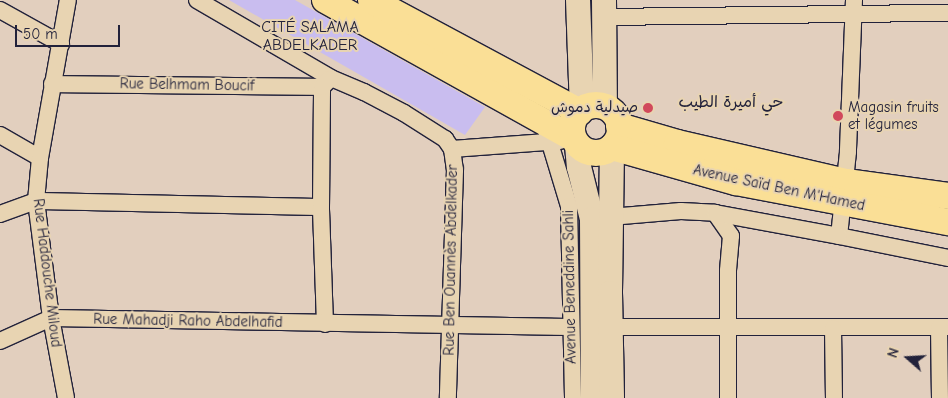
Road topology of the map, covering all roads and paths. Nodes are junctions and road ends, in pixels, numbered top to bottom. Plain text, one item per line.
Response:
1 (68, 0) edge
2 (197, 0) edge
3 (325, 0) edge
4 (371, 0) edge
5 (578, 0) edge
6 (722, 7) edge
7 (854, 7) edge
8 (604, 8) edge
9 (0, 10) edge
10 (948, 13) edge
11 (61, 44) junction
12 (327, 82) junction
13 (52, 84) junction
14 (602, 125) junction
15 (0, 135) edge
16 (565, 138) junction
17 (452, 149) junction
18 (40, 158) junction
19 (560, 171) junction
20 (844, 193) junction
21 (948, 196) edge
22 (36, 200) junction
23 (321, 207) junction
24 (715, 213) junction
25 (0, 214) edge
26 (610, 217) junction
27 (948, 222) edge
28 (838, 236) junction
29 (948, 258) edge
30 (51, 318) junction
31 (325, 324) junction
32 (450, 324) junction
33 (570, 327) junction
34 (611, 327) junction
35 (728, 327) junction
36 (944, 327) edge
37 (833, 328) junction
38 (0, 341) edge
39 (66, 398) edge
40 (448, 398) edge
41 (573, 398) edge
42 (593, 398) edge
43 (612, 398) edge
44 (728, 398) edge
45 (834, 398) edge
46 (940, 398) edge

1 - 11 street, Rue Haddouche Miloud
2 - 12 street, Rue Ben Ouannès Abdelkader
3 - 16 main road
4 - 14 main road, Avenue Saïd Ben M'Hamed
5 - 14 street
6 - 7 street
6 - 8 street
7 - 10 street
7 - 20 street
8 - 14 street
9 - 11 street
11 - 13 street, Rue Haddouche Miloud
12 - 13 street, Rue Belhmam Boucif
12 - 17 street, Rue Ben Ouannès Abdelkader
12 - 23 street
13 - 18 street, Rue Haddouche Miloud
14 - 16 main road
14 - 16 main road
14 - 20 main road, Avenue Saïd Ben M'Hamed
14 - 26 street
15 - 18 street
16 - 17 street
16 - 19 street, Avenue Beneddine Sahli
16 - 19 street
16 - 42 street, Avenue Beneddine Sahli
17 - 32 street, Rue Ben Ouannès Abdelkader
18 - 22 street, Rue Haddouche Miloud
19 - 33 street, Avenue Beneddine Sahli
20 - 21 main road, Avenue Saïd Ben M'Hamed
20 - 27 main road, Avenue Saïd Ben M'Hamed
20 - 28 street
22 - 23 street
22 - 25 street
22 - 30 street, Rue Haddouche Miloud
23 - 31 street
24 - 26 street
24 - 28 street
24 - 35 street
26 - 34 street
28 - 29 street
30 - 31 street, Rue Mahadji Raho Abdelhafid
30 - 38 street
30 - 39 street, Rue Haddouche Miloud
31 - 32 street, Rue Mahadji Raho Abdelhafid
32 - 33 street, Rue Mahadji Raho Abdelhafid
32 - 40 street, Rue Ben Ouannès Abdelkader
33 - 41 street, Avenue Beneddine Sahli
34 - 35 street
34 - 43 street
35 - 37 street
35 - 44 street
36 - 37 street
36 - 46 street
37 - 45 street

